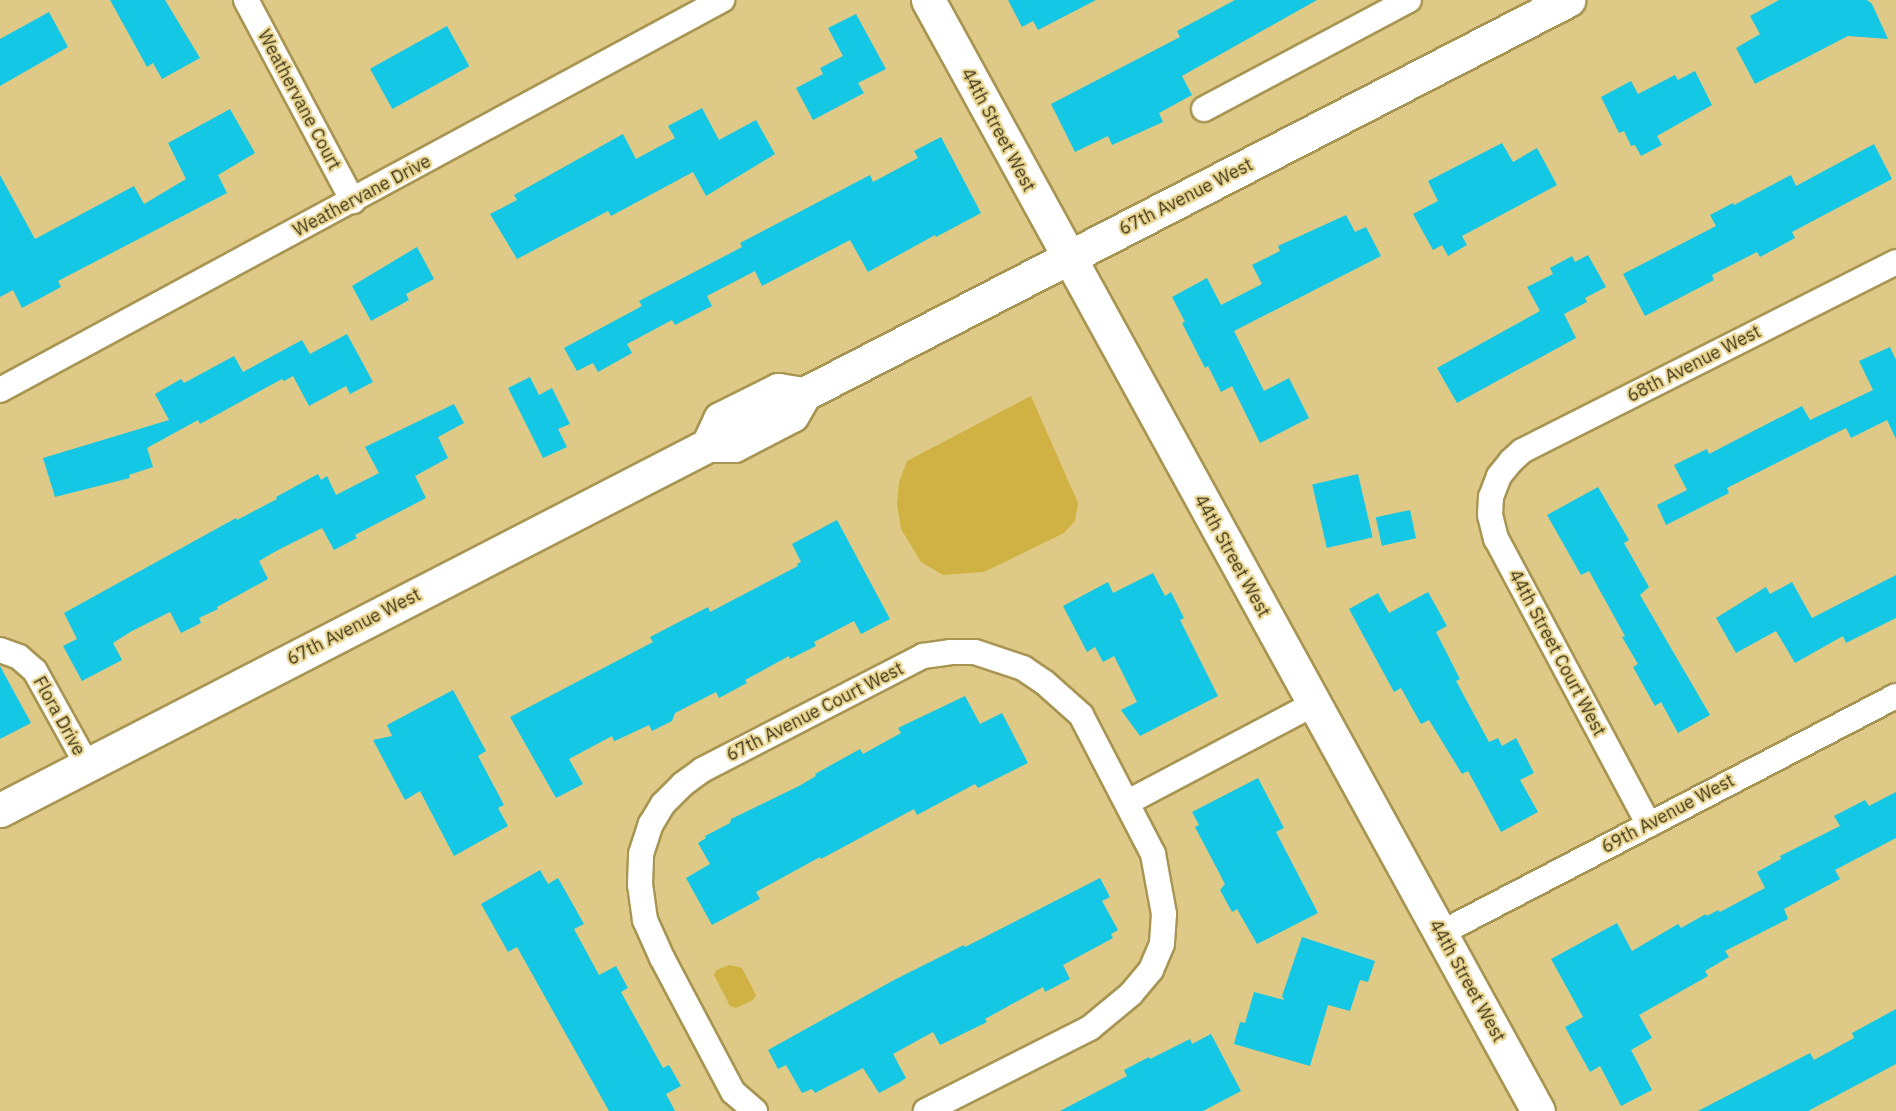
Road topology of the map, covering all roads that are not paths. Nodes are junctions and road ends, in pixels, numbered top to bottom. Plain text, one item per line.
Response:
1 (246, 0) edge
2 (722, 0) edge
3 (928, 0) edge
4 (1409, 0) edge
5 (1568, 0) edge
6 (1204, 109) dead end
7 (353, 201) junction
8 (1067, 258) junction
9 (1896, 262) edge
10 (0, 390) edge
11 (1499, 476) joint
12 (0, 650) edge
13 (1896, 696) edge
14 (1314, 704) junction
15 (87, 765) junction
16 (1128, 802) junction
17 (0, 810) edge
18 (1648, 825) junction
19 (1441, 933) junction
20 (754, 1111) edge
21 (926, 1111) edge
22 (1538, 1111) edge

1 - 7 street, Weathervane Court
2 - 7 street, Weathervane Drive
3 - 8 street, 44th Street West
4 - 6 street
5 - 8 street, 67th Avenue West
7 - 10 street, Weathervane Drive
8 - 14 street, 44th Street West
8 - 15 street, 67th Avenue West
9 - 11 street, 68th Avenue West
11 - 18 street, 44th Street Court West
12 - 15 street, Flora Drive
13 - 18 street, 69th Avenue West
14 - 16 street
14 - 19 street, 44th Street West
15 - 17 street, 67th Avenue West
16 - 20 street, 67th Avenue Court West
16 - 21 street, 67th Avenue Court West
18 - 19 street, 69th Avenue West
19 - 22 street, 44th Street West

